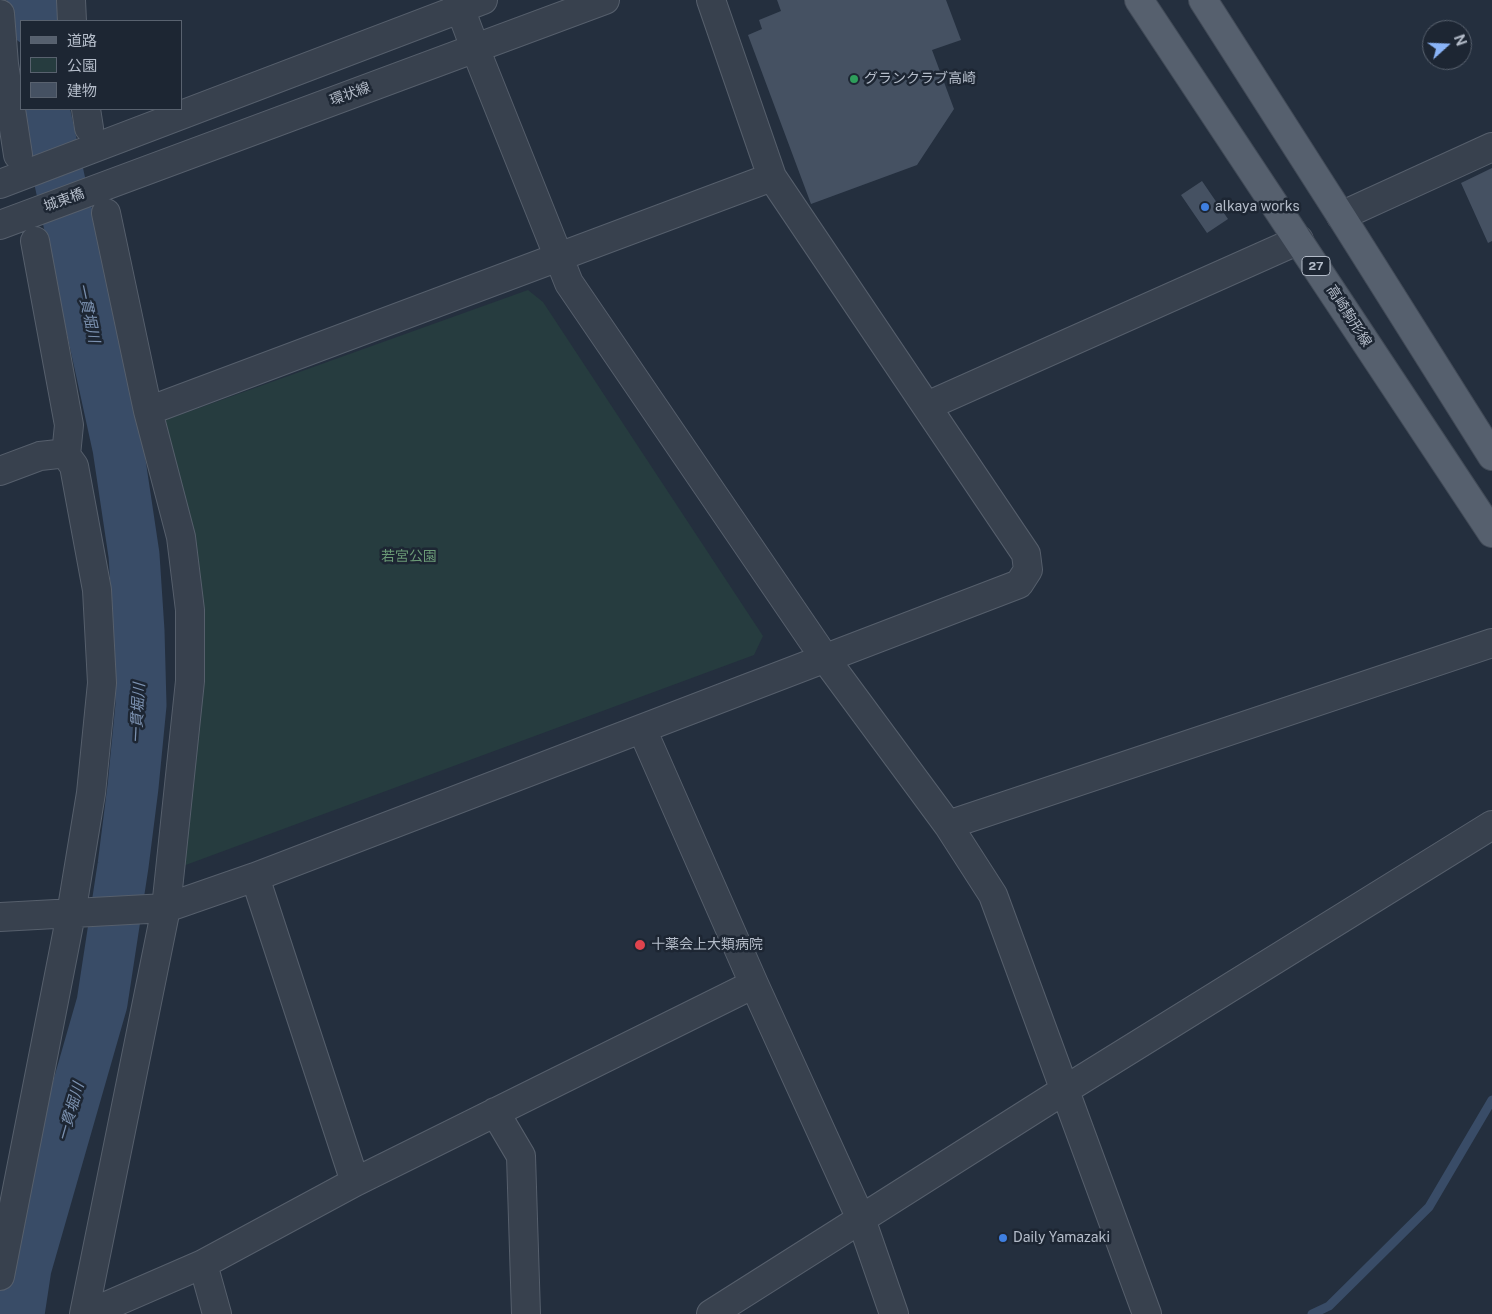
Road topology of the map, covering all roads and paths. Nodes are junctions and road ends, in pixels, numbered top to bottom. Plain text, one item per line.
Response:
1 (71, 0) edge
2 (605, 0) edge
3 (711, 0) edge
4 (1139, 0) edge
5 (1203, 0) edge
6 (467, 3) edge
7 (0, 14) edge
8 (72, 20) edge
9 (475, 48) junction
10 (182, 98) edge
11 (144, 110) edge
12 (87, 129) edge
13 (1492, 148) edge
14 (22, 164) junction
15 (772, 177) junction
16 (0, 184) edge
17 (101, 201) junction
18 (1341, 216) junction
19 (0, 225) edge
20 (1299, 240) junction
21 (35, 241) dead end
22 (558, 258) junction
23 (927, 406) junction
24 (148, 411) junction
25 (66, 455) junction
26 (1492, 456) edge
27 (0, 471) edge
28 (1492, 533) edge
29 (1492, 643) edge
30 (824, 657) junction
31 (642, 729) junction
32 (948, 825) junction
33 (1492, 825) edge
34 (255, 877) junction
35 (166, 908) junction
36 (71, 914) junction
37 (0, 917) edge
38 (754, 984) junction
39 (1063, 1091) junction
40 (495, 1112) junction
41 (355, 1182) junction
42 (861, 1219) junction
43 (203, 1264) junction
44 (0, 1276) edge
45 (86, 1314) edge
46 (217, 1314) edge
47 (526, 1314) edge
48 (711, 1314) edge
49 (894, 1314) edge
50 (1146, 1314) edge

1 - 8 street
2 - 9 street, 環状線
3 - 15 street
4 - 20 main road, 高崎駒形線 / 27
5 - 18 main road
6 - 9 street
6 - 10 street
7 - 14 street
9 - 17 street, 環状線
9 - 22 street
11 - 12 street
12 - 14 street
13 - 18 street
14 - 16 street
15 - 22 street
15 - 23 street
17 - 19 street, 城東橋
17 - 24 street
18 - 26 main road
20 - 23 street
20 - 28 main road, 高崎駒形線 / 27
21 - 25 street
22 - 24 street
22 - 30 street
23 - 30 street
24 - 35 street
25 - 27 street
25 - 36 street
29 - 32 street
30 - 31 street
30 - 32 street
31 - 34 street
31 - 38 street
32 - 39 street
33 - 39 street
34 - 35 street
34 - 41 street
35 - 36 street
35 - 45 street
36 - 37 street
36 - 44 street
38 - 40 street
38 - 42 street
39 - 42 street
39 - 50 street
40 - 41 street
40 - 47 street
41 - 43 street
42 - 48 street
42 - 49 street
43 - 45 street
43 - 46 street

